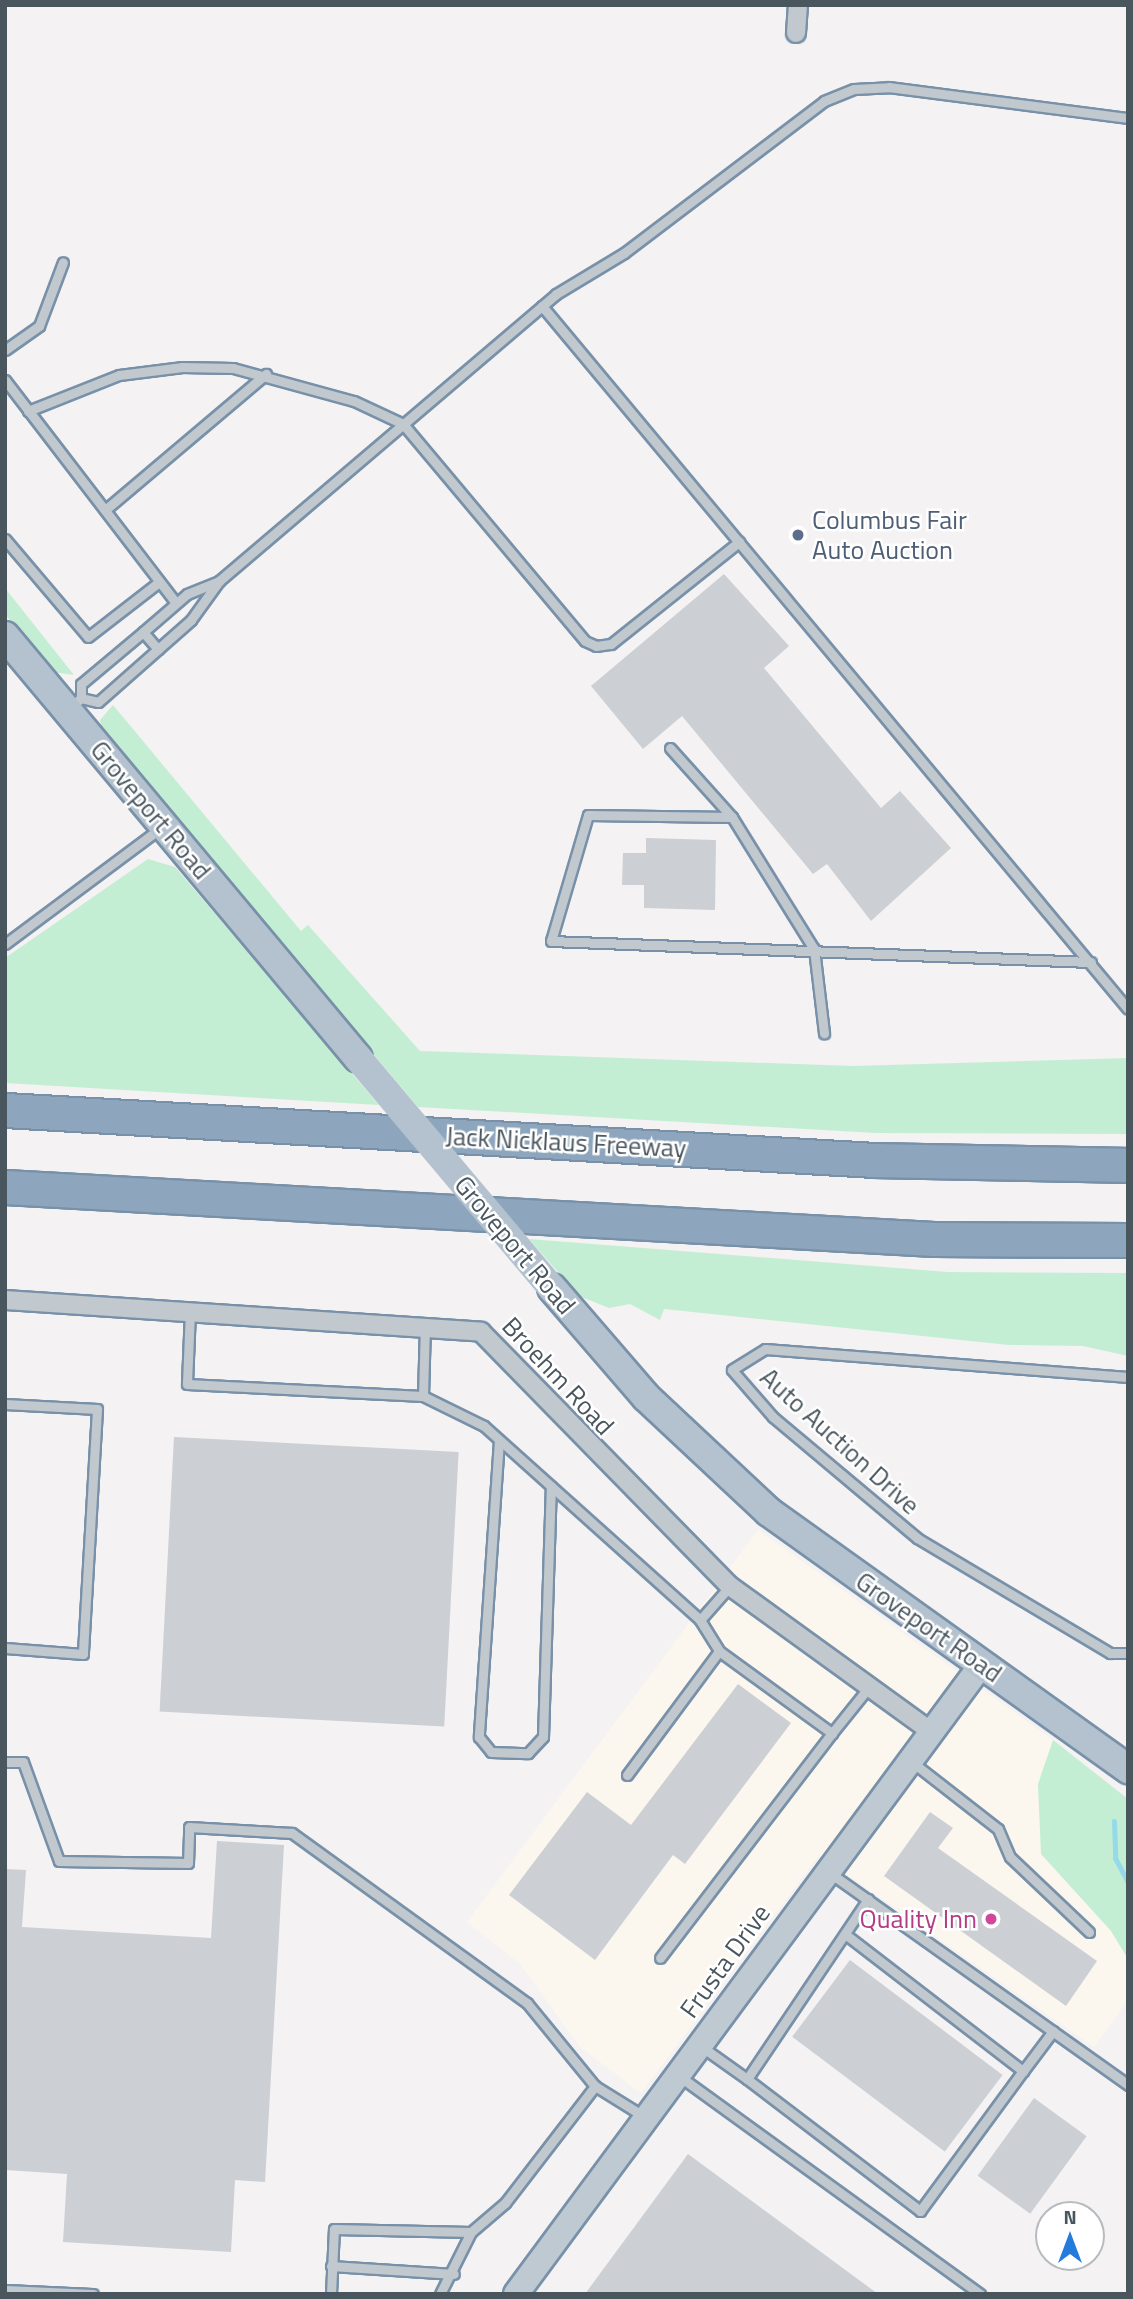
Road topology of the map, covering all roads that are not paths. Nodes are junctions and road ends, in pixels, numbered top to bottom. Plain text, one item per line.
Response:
1 (797, 5) edge
2 (796, 33) dead end
3 (1128, 118) edge
4 (63, 262) dead end
5 (542, 306) junction
6 (5, 350) edge
7 (266, 374) junction
8 (5, 380) edge
9 (28, 411) junction
10 (403, 424) junction
11 (105, 510) junction
12 (5, 539) edge
13 (739, 542) junction
14 (219, 581) junction
15 (159, 582) junction
16 (176, 603) junction
17 (142, 632) junction
18 (158, 649) junction
19 (13, 651) edge
20 (74, 704) junction
21 (670, 748) dead end
22 (732, 817) junction
23 (164, 826) junction
24 (5, 944) edge
25 (814, 949) junction
26 (1091, 962) junction
27 (1128, 1009) edge
28 (824, 1033) dead end
29 (5, 1110) edge
30 (1128, 1154) edge
31 (1004, 1165) junction
32 (1128, 1165) edge
33 (5, 1187) edge
34 (1128, 1240) edge
35 (5, 1300) edge
36 (190, 1311) junction
37 (425, 1324) junction
38 (1128, 1377) edge
39 (423, 1396) junction
40 (5, 1404) edge
41 (499, 1440) junction
42 (551, 1486) junction
43 (730, 1586) junction
44 (700, 1620) junction
45 (5, 1648) edge
46 (719, 1651) junction
47 (1128, 1653) edge
48 (982, 1664) junction
49 (869, 1687) junction
50 (932, 1732) junction
51 (832, 1733) junction
52 (911, 1761) junction
53 (5, 1762) edge
54 (1123, 1769) edge
55 (627, 1775) dead end
56 (829, 1872) junction
57 (868, 1899) junction
58 (1089, 1932) dead end
59 (845, 1934) junction
60 (660, 1958) dead end
61 (1053, 2031) junction
62 (700, 2046) junction
63 (1023, 2071) junction
64 (678, 2075) junction
65 (747, 2079) junction
66 (1128, 2085) edge
67 (594, 2086) junction
68 (646, 2118) junction
69 (471, 2232) junction
70 (331, 2266) junction
71 (454, 2274) junction
72 (5, 2290) edge
73 (93, 2294) edge
74 (331, 2294) edge
75 (440, 2294) edge
76 (516, 2294) edge
77 (980, 2294) edge

1 - 2 street
3 - 5 lane
4 - 6 lane
5 - 10 lane
5 - 13 lane
7 - 9 lane
7 - 10 lane
7 - 11 lane
8 - 9 lane
9 - 11 lane
10 - 13 lane
10 - 14 lane
11 - 15 lane
12 - 15 lane
13 - 26 lane
14 - 16 lane
14 - 18 lane
15 - 16 lane
16 - 17 lane
17 - 18 lane
17 - 20 lane
18 - 20 lane
19 - 20 main road, Groveport Road
20 - 23 main road, Groveport Road
21 - 22 lane
22 - 25 lane
22 - 25 lane
23 - 24 lane
23 - 48 main road, Groveport Road, bridge
25 - 26 lane
25 - 28 lane
26 - 27 lane
29 - 31 highway, Jack Nicklaus Freeway
30 - 31 highway
31 - 32 highway, Jack Nicklaus Freeway
33 - 34 highway
35 - 36 street, Broehm Road
36 - 37 street, Broehm Road
36 - 39 lane
37 - 39 lane
37 - 43 street, Broehm Road
38 - 47 lane, Auto Auction Drive
39 - 41 lane
40 - 45 lane
41 - 42 lane
41 - 42 lane
42 - 44 lane
43 - 44 lane
43 - 49 street, Broehm Road
44 - 46 lane
46 - 51 lane
46 - 55 lane
48 - 50 street, Frusta Drive
48 - 54 main road, Groveport Road
49 - 50 street, Broehm Road
49 - 51 lane
50 - 52 street, Frusta Drive
51 - 60 lane
52 - 56 street, Frusta Drive
52 - 58 lane
53 - 67 lane
56 - 57 lane
56 - 62 street, Frusta Drive
57 - 59 lane
57 - 61 lane
59 - 63 lane
59 - 65 lane
61 - 63 lane
61 - 66 lane
62 - 64 street, Frusta Drive
62 - 65 lane
63 - 65 lane
64 - 68 street, Frusta Drive
64 - 77 lane
67 - 68 lane
67 - 69 lane
68 - 76 street, Frusta Drive
69 - 70 lane
69 - 71 lane
70 - 71 lane
70 - 74 lane
71 - 75 lane
72 - 73 lane

